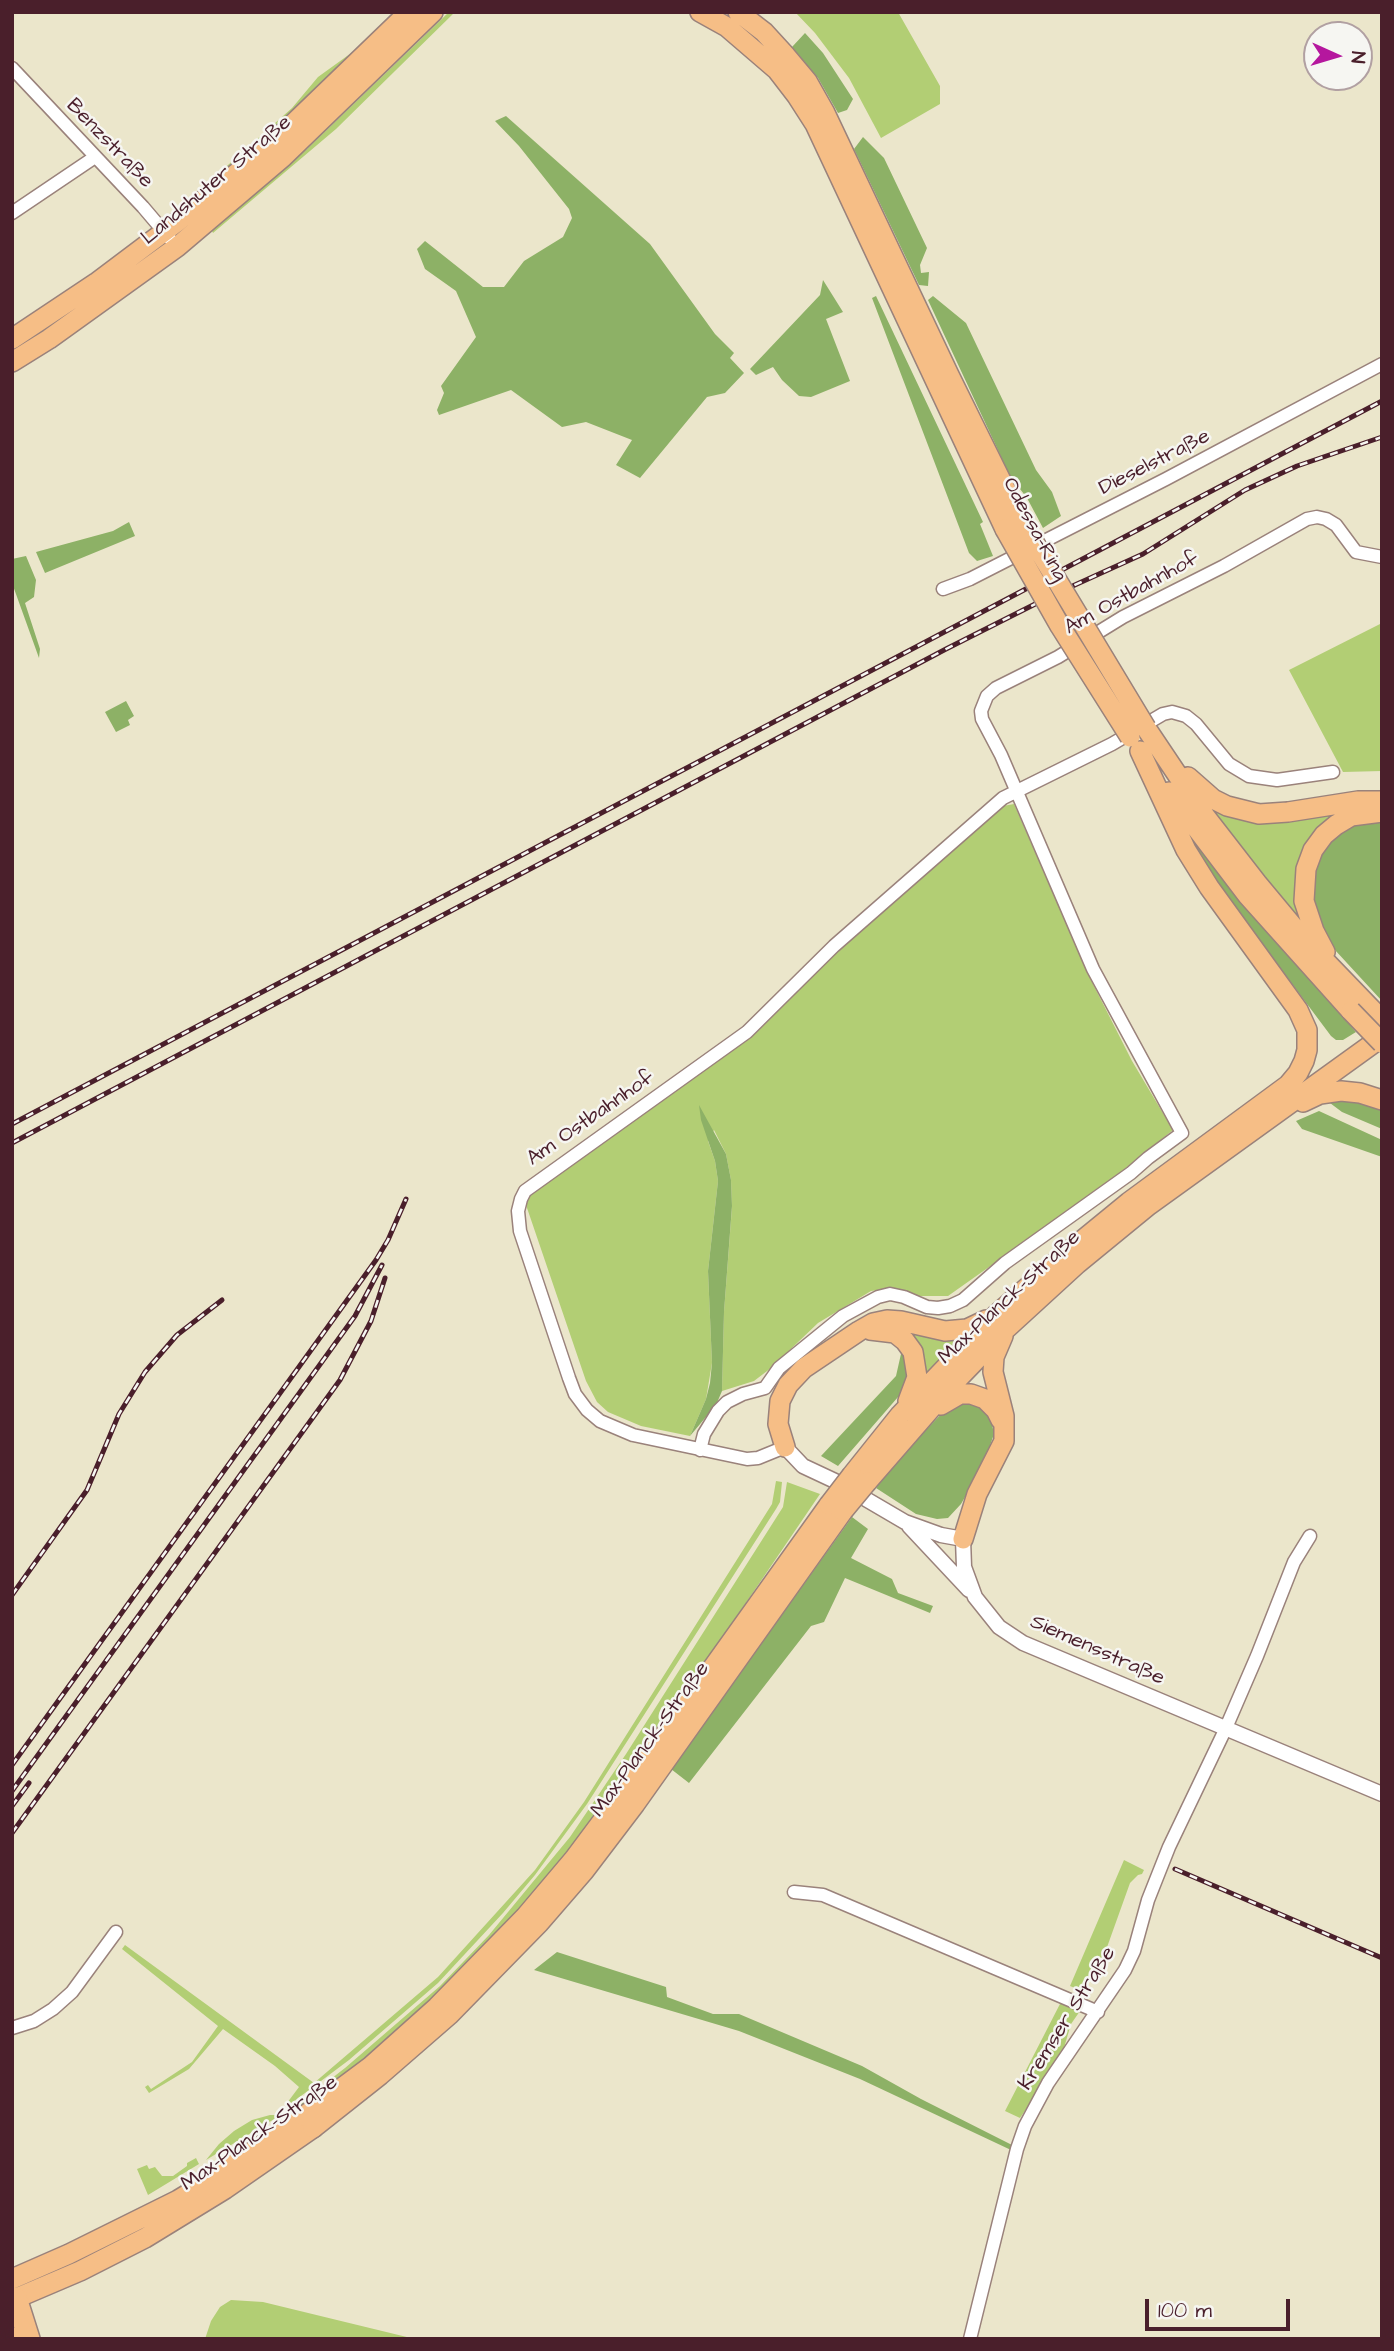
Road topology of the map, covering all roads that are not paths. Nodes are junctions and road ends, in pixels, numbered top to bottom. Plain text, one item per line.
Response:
1 (409, 12) edge
2 (433, 12) edge
3 (700, 12) edge
4 (738, 12) edge
5 (12, 68) edge
6 (95, 158) junction
7 (12, 213) edge
8 (163, 232) junction
9 (177, 247) junction
10 (12, 339) edge
11 (12, 362) edge
12 (1382, 364) edge
13 (1012, 524) junction
14 (1382, 557) edge
15 (943, 589) dead end
16 (1143, 739) junction
17 (1333, 772) dead end
18 (1016, 791) junction
19 (1382, 801) edge
20 (1382, 812) edge
21 (1345, 982) junction
22 (1357, 1006) junction
23 (1382, 1021) edge
24 (1382, 1040) edge
25 (1382, 1100) edge
26 (1259, 1126) junction
27 (1189, 1158) junction
28 (1001, 1322) junction
29 (859, 1331) junction
30 (906, 1421) junction
31 (1005, 1428) junction
32 (785, 1447) junction
33 (700, 1450) junction
34 (905, 1522) junction
35 (1310, 1536) dead end
36 (963, 1539) junction
37 (975, 1597) junction
38 (1225, 1730) junction
39 (1382, 1794) edge
40 (794, 1892) dead end
41 (116, 1932) dead end
42 (1098, 2012) junction
43 (12, 2028) edge
44 (13, 2291) edge
45 (29, 2339) edge
46 (970, 2339) edge

1 - 8 main road, Landshuter Straße
2 - 9 main road, Landshuter Straße
3 - 13 main road, Odessa-Ring
4 - 13 main road, Odessa-Ring
5 - 6 street, Benzstraße
6 - 7 street
6 - 8 street, Benzstraße
8 - 9 street, Benzstraße
8 - 10 main road, Landshuter Straße
9 - 11 main road, Landshuter Straße
12 - 15 street, Dieselstraße
13 - 16 main road, Odessa-Ring, bridge
14 - 18 street, Am Ostbahnhof
16 - 19 main road
16 - 21 main road, Odessa-Ring
16 - 22 main road, Odessa-Ring
16 - 27 main road
17 - 18 street, Am Ostbahnhof
18 - 33 street, Am Ostbahnhof
18 - 33 street, Am Ostbahnhof
20 - 21 main road
21 - 22 main road, Odessa-Ring
22 - 23 main road, Odessa-Ring
22 - 24 main road, Odessa-Ring, bridge
23 - 27 main road
24 - 26 main road
25 - 26 main road
26 - 28 main road, Max-Planck-Straße
27 - 28 main road, Max-Planck-Straße
28 - 29 main road
28 - 30 main road, Max-Planck-Straße
28 - 31 main road
29 - 30 main road
29 - 32 main road
30 - 31 main road
30 - 44 main road, Max-Planck-Straße, bridge
31 - 36 main road
32 - 33 street, Am Ostbahnhof
32 - 34 street
34 - 36 street
34 - 37 street
35 - 38 street
36 - 37 street, Siemensstraße
37 - 38 street, Siemensstraße
38 - 39 street, Siemensstraße
38 - 42 street, Kremser Straße
40 - 42 street
41 - 43 street
42 - 46 street, Kremser Straße
44 - 45 highway

